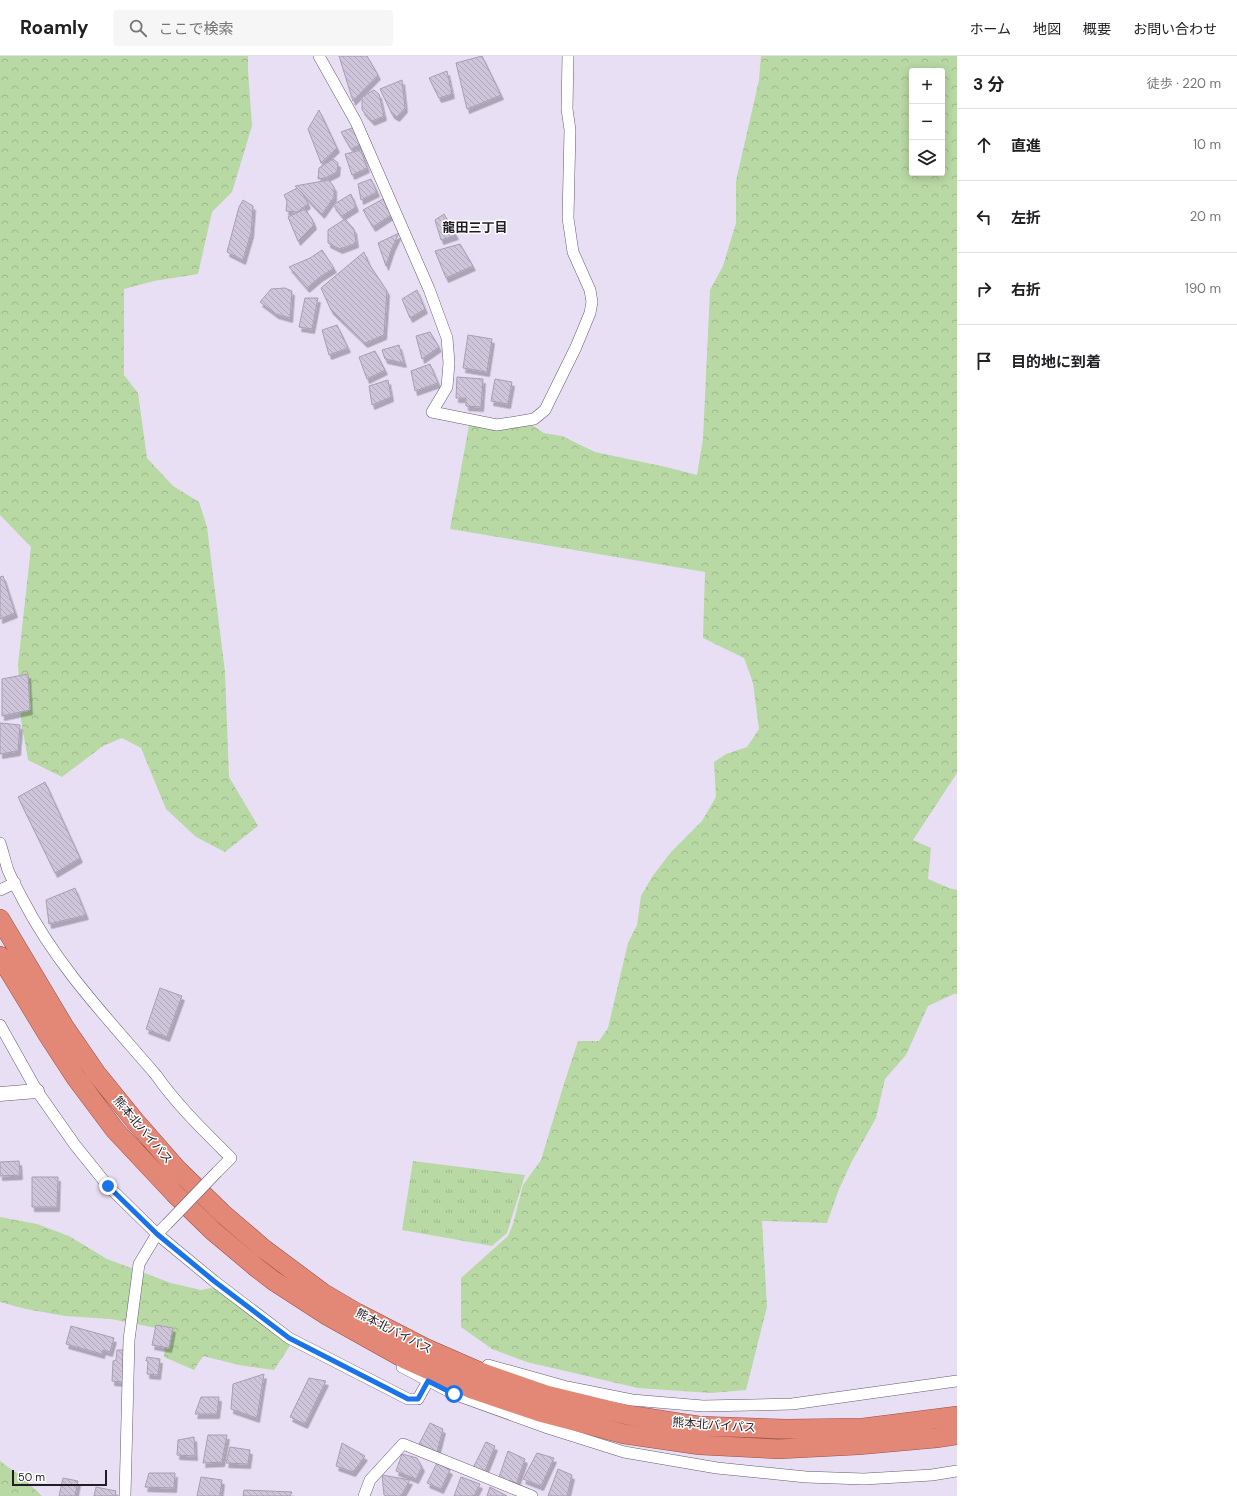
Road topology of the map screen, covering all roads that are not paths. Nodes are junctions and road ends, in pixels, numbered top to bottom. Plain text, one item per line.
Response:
1 (319, 56) edge
2 (568, 56) edge
3 (0, 844) edge
4 (15, 883) junction
5 (0, 890) edge
6 (0, 918) edge
7 (0, 956) edge
8 (0, 1025) edge
9 (37, 1091) junction
10 (0, 1094) edge
11 (157, 1234) junction
12 (274, 1281) junction
13 (357, 1313) junction
14 (428, 1381) junction
15 (957, 1382) edge
16 (957, 1416) edge
17 (957, 1435) edge
18 (957, 1471) edge
19 (519, 1494) edge
20 (125, 1496) edge
21 (364, 1496) edge
22 (532, 1496) edge

1 - 2 street
3 - 4 street
4 - 5 street
4 - 11 street, bridge
6 - 13 highway, 熊本北バイパス
7 - 12 highway, 熊本北バイパス
8 - 9 street
9 - 10 street
9 - 11 street
11 - 14 street
11 - 20 street
12 - 14 street
12 - 17 highway, 熊本北バイパス
13 - 15 street
13 - 16 highway, 熊本北バイパス
14 - 18 street
19 - 21 street
19 - 22 street

